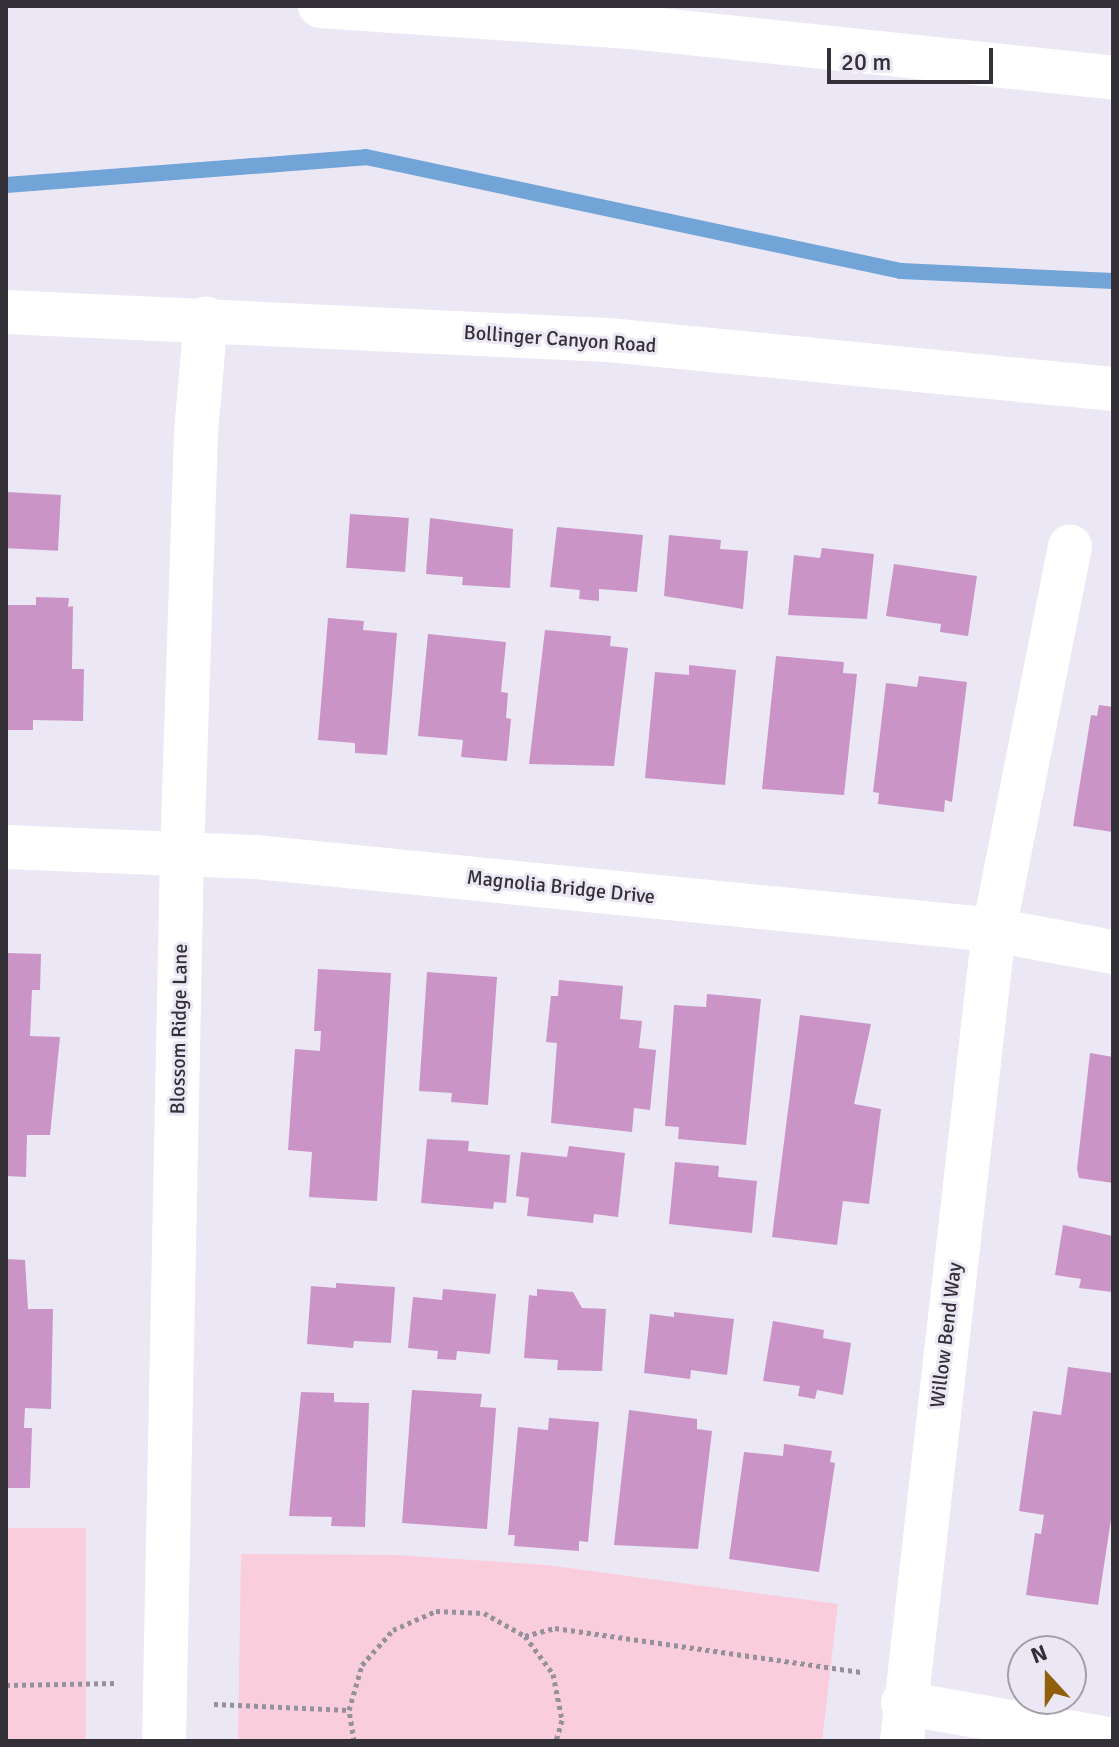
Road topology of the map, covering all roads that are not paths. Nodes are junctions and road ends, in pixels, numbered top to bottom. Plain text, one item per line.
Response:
1 (320, 6) edge
2 (1113, 78) edge
3 (6, 312) edge
4 (206, 318) junction
5 (1113, 389) edge
6 (1070, 546) dead end
7 (6, 847) edge
8 (182, 855) junction
9 (994, 930) junction
10 (1113, 952) edge
11 (903, 1707) edge
12 (165, 1708) edge
13 (1113, 1740) edge

1 - 2 street
3 - 4 street, Bollinger Canyon Road
4 - 5 street, Bollinger Canyon Road
4 - 8 street, Blossom Ridge Lane
6 - 9 street, Willow Bend Way
7 - 8 street, Magnolia Bridge Drive
8 - 9 street, Magnolia Bridge Drive
8 - 12 street, Blossom Ridge Lane
9 - 10 street, Magnolia Bridge Drive
9 - 11 street, Willow Bend Way
11 - 13 street

